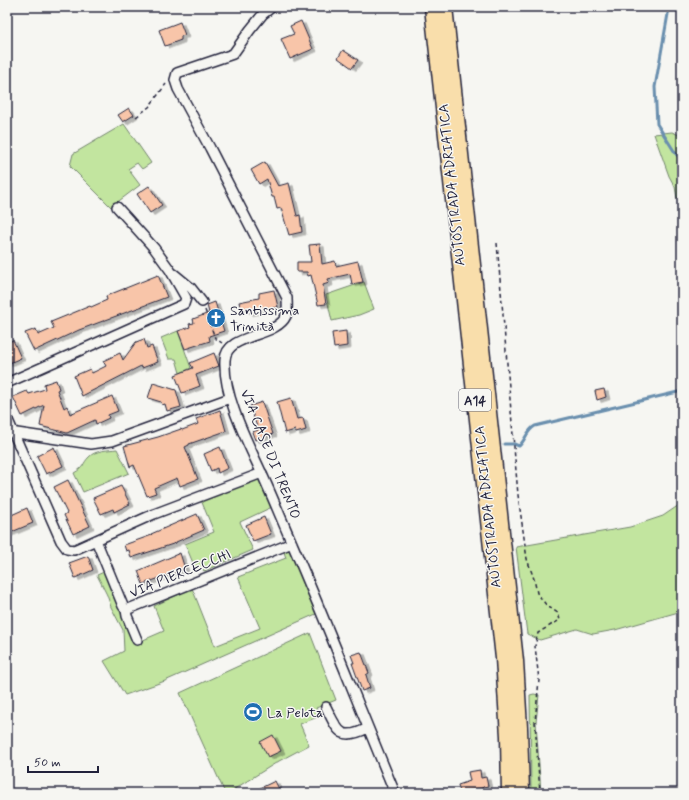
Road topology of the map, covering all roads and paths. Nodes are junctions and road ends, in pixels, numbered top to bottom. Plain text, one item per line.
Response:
1 (272, 7) edge
2 (432, 7) edge
3 (445, 7) edge
4 (175, 80) junction
5 (136, 117) dead end
6 (116, 207) dead end
7 (497, 243) dead end
8 (170, 270) junction
9 (202, 302) joint
10 (229, 348) junction
11 (7, 383) edge
12 (230, 398) junction
13 (7, 418) edge
14 (10, 432) edge
15 (262, 473) junction
16 (96, 540) junction
17 (292, 543) junction
18 (126, 610) junction
19 (137, 640) dead end
20 (326, 707) dead end
21 (368, 728) junction
22 (395, 793) edge
23 (509, 793) edge
24 (522, 793) edge
25 (540, 793) edge

1 - 4 street
2 - 23 highway, AUTOSTRADA ADRIATICA / A14
3 - 24 highway, AUTOSTRADA ADRIATICA / A14
4 - 5 path
4 - 10 street
6 - 8 street
7 - 25 path
8 - 9 street
8 - 11 street
9 - 10 path
10 - 12 street, VIA CASE DI TRENTO
12 - 14 street
12 - 15 street, VIA CASE DI TRENTO
13 - 14 street
14 - 16 street
15 - 16 street
15 - 17 street, VIA CASE DI TRENTO
16 - 18 street, VIA PIERCECCHI
17 - 18 street, VIA PIERCECCHI
17 - 21 street, VIA CASE DI TRENTO
18 - 19 street
20 - 21 street
21 - 22 street, VIA CASE DI TRENTO

